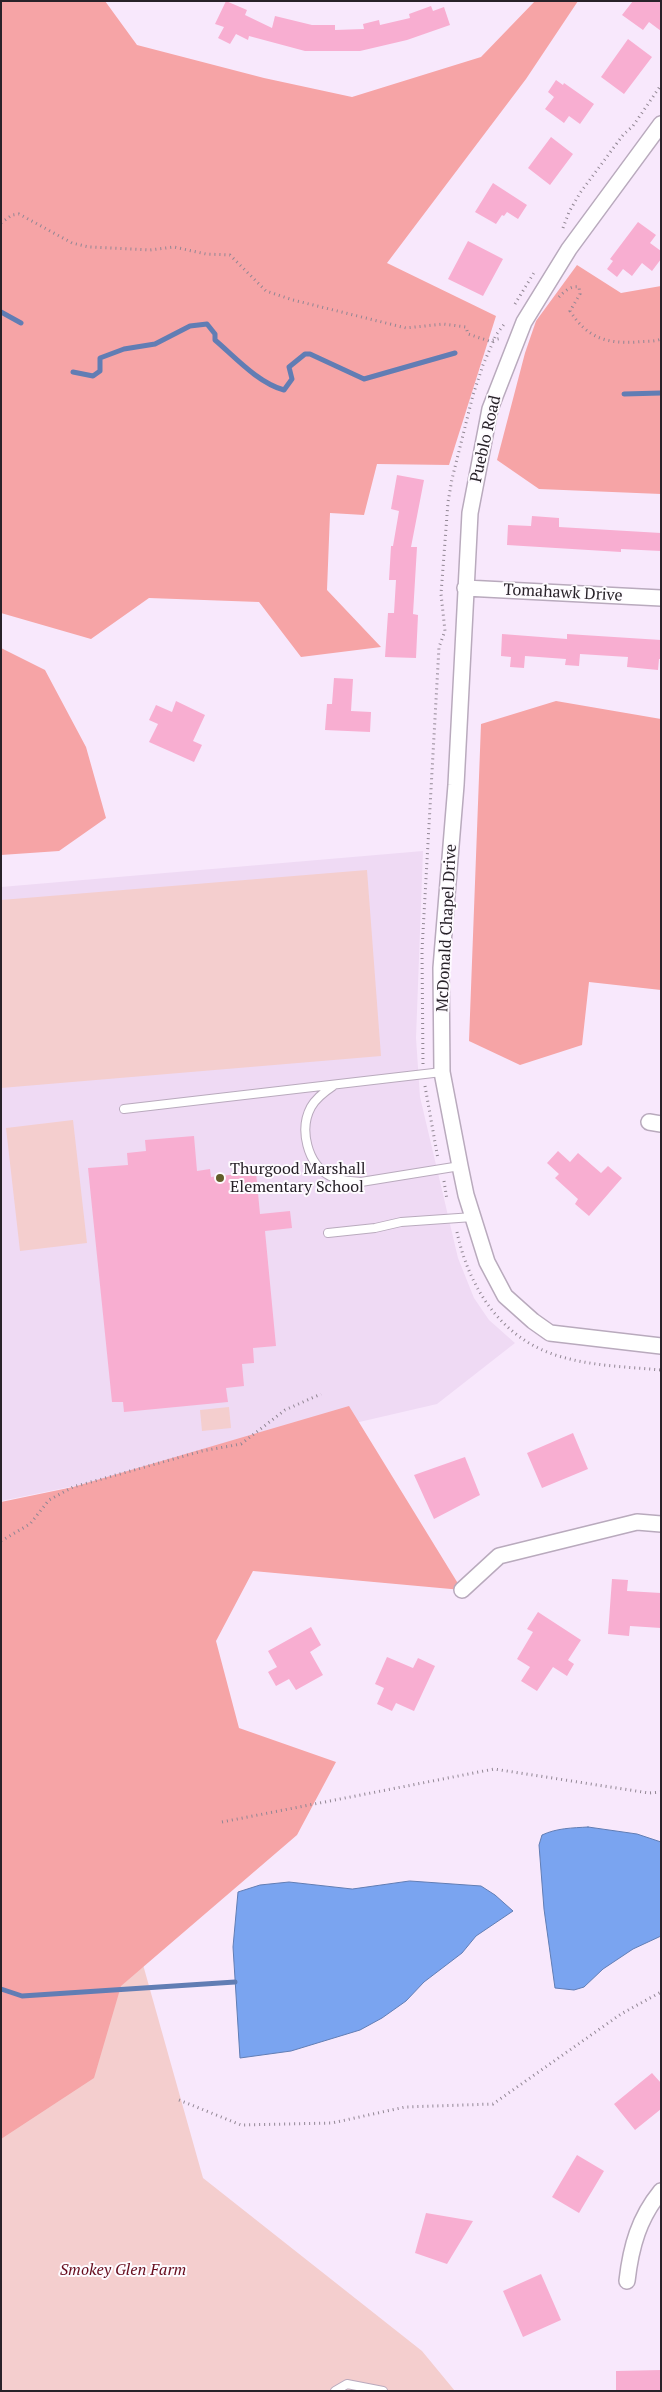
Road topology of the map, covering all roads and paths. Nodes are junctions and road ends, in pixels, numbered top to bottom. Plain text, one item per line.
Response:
1 (661, 124) edge
2 (1, 223) edge
3 (554, 304) dead end
4 (520, 331) junction
5 (661, 338) edge
6 (465, 588) junction
7 (661, 598) edge
8 (458, 741) joint
9 (442, 1072) junction
10 (334, 1085) junction
11 (425, 1086) dead end
12 (124, 1109) dead end
13 (438, 1160) dead end
14 (460, 1166) junction
15 (444, 1181) dead end
16 (447, 1200) dead end
17 (473, 1217) junction
18 (328, 1233) dead end
19 (661, 1346) edge
20 (321, 1394) dead end
21 (661, 1524) edge
22 (1, 1541) edge
23 (462, 1590) dead end
24 (661, 1792) edge
25 (222, 1822) dead end
26 (661, 1992) edge
27 (179, 2100) dead end
28 (661, 2191) edge
29 (628, 2281) dead end
30 (335, 2391) edge
31 (383, 2391) edge

1 - 4 street, Pueblo Road
2 - 4 path
3 - 5 path
4 - 6 street, Pueblo Road
6 - 7 street, Tomahawk Drive
6 - 8 street, Pueblo Road
8 - 9 street, McDonald Chapel Drive
9 - 10 lane
9 - 14 street, McDonald Chapel Drive
10 - 12 lane
10 - 14 lane
11 - 13 path
14 - 17 street, McDonald Chapel Drive
15 - 16 path
17 - 18 lane
17 - 19 street, McDonald Chapel Drive
20 - 22 path
21 - 23 street
24 - 25 path
26 - 27 path
28 - 29 street
30 - 31 lane

